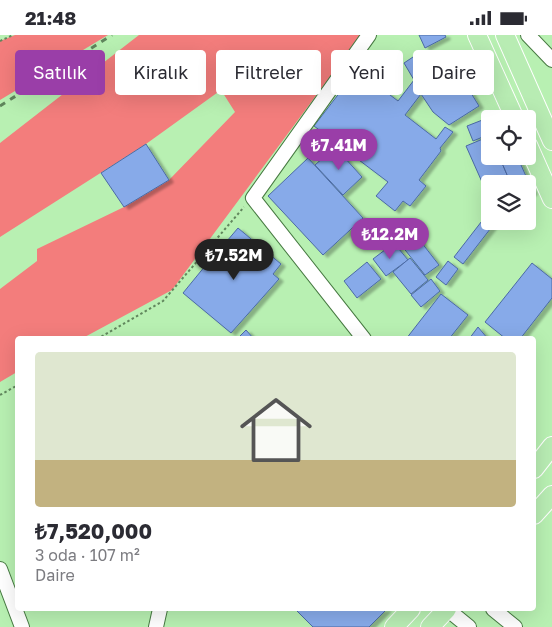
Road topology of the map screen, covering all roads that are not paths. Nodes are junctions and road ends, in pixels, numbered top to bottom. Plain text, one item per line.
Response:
1 (369, 35) edge
2 (477, 35) edge
3 (528, 35) edge
4 (505, 36) edge
5 (552, 60) edge
6 (511, 110) edge
7 (552, 141) edge
8 (536, 163) edge
9 (552, 199) edge
10 (362, 336) edge
11 (552, 446) edge
12 (536, 466) edge
13 (552, 495) edge
14 (536, 513) edge
15 (0, 569) edge
16 (15, 609) edge
17 (16, 611) edge
18 (160, 611) edge
19 (409, 611) edge
20 (495, 611) edge
21 (439, 615) edge
22 (22, 627) edge
23 (156, 627) edge
24 (394, 627) edge
25 (469, 627) edge
26 (515, 627) edge

1 - 10 street
2 - 6 main road
3 - 5 street
4 - 7 main road
8 - 9 main road
11 - 12 main road
13 - 14 main road
15 - 16 street
17 - 22 street
18 - 23 street
19 - 24 main road
20 - 26 street
21 - 25 street

